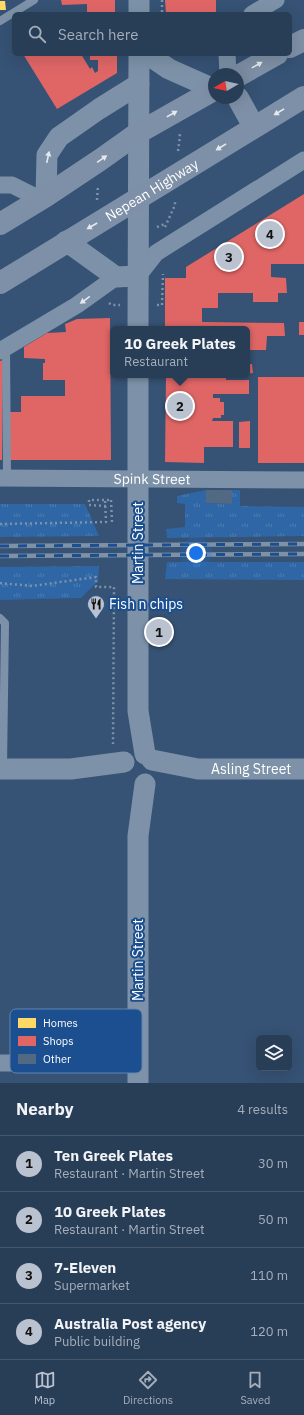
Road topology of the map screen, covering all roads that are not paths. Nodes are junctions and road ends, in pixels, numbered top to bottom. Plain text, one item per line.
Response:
1 (34, 0) edge
2 (139, 0) edge
3 (276, 0) edge
4 (15, 12) edge
5 (139, 12) edge
6 (255, 12) edge
7 (12, 14) edge
8 (0, 21) edge
9 (304, 40) edge
10 (292, 46) edge
11 (139, 56) edge
12 (150, 56) edge
13 (227, 56) edge
14 (273, 56) edge
15 (228, 68) edge
16 (244, 73) edge
17 (139, 84) junction
18 (208, 86) edge
19 (208, 92) edge
20 (304, 97) edge
21 (241, 104) edge
22 (254, 127) junction
23 (138, 133) junction
24 (304, 160) edge
25 (0, 185) edge
26 (43, 198) junction
27 (137, 198) junction
28 (0, 224) edge
29 (66, 242) junction
30 (138, 276) junction
31 (116, 277) junction
32 (0, 283) edge
33 (138, 326) edge
34 (3, 349) edge
35 (138, 378) edge
36 (3, 478) edge
37 (138, 478) junction
38 (304, 480) edge
39 (0, 618) edge
40 (2, 769) edge
41 (138, 769) junction
42 (304, 769) edge
43 (138, 1009) edge
44 (0, 1063) edge
45 (10, 1064) edge

1 - 4 lane
2 - 5 street
3 - 6 street
7 - 8 lane
9 - 10 highway
11 - 17 street
12 - 18 street
13 - 15 street
16 -> 14 highway
17 - 23 street
26 -> 17 street
23 -> 19 highway
20 -> 22 highway, Nepean Highway
21 - 22 highway
22 -> 27 highway, Nepean Highway
26 -> 23 highway
23 - 27 street
24 - 30 street
25 - 26 street
26 - 28 highway
27 -> 29 highway, Nepean Highway
27 - 30 street
29 - 31 street
29 - 32 highway, Nepean Highway
30 - 31 street
30 - 33 street
31 -> 34 street
34 - 36 lane
35 - 37 street, Martin Street
36 - 37 street, Spink Street
37 - 38 street, Spink Street
37 - 41 street, Martin Street
39 - 40 lane
40 - 41 street, Asling Street
41 - 42 street, Asling Street
41 - 43 street, Martin Street
44 - 45 street

